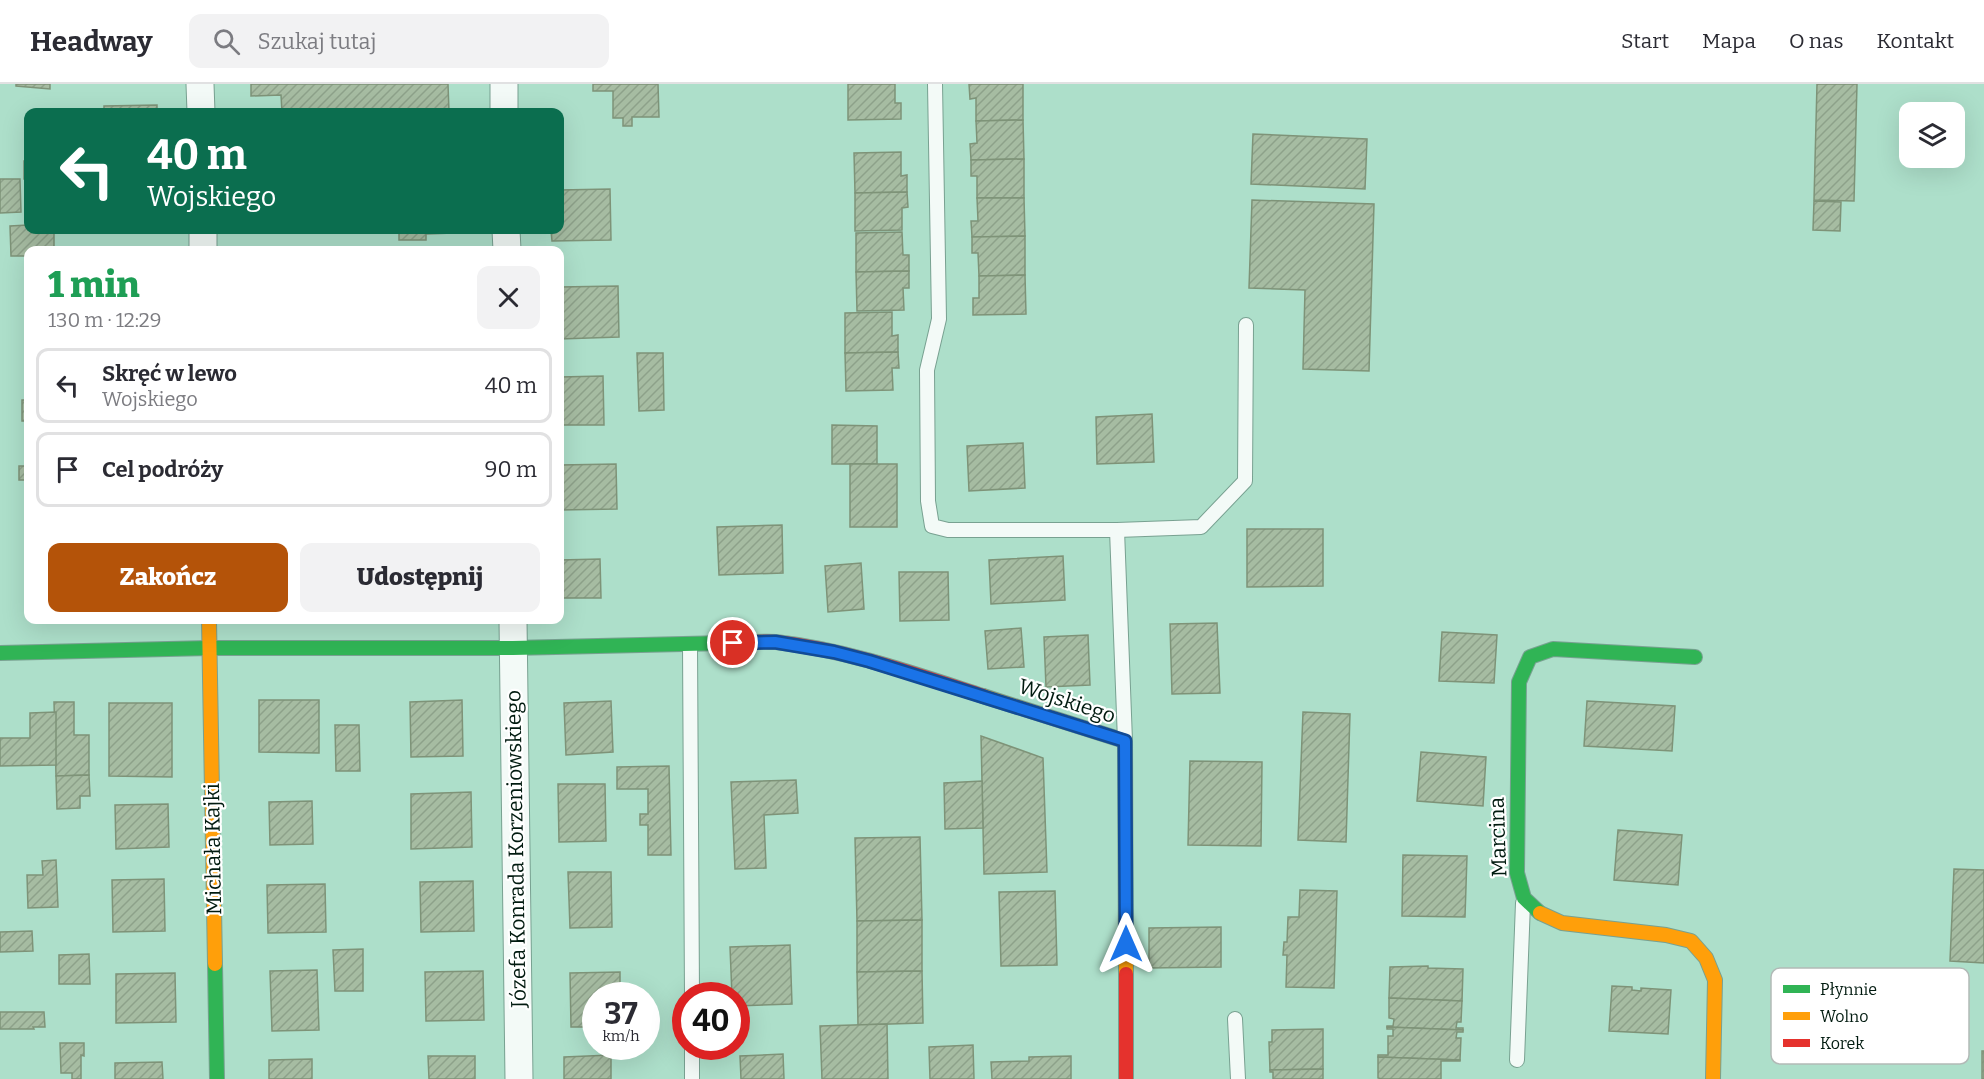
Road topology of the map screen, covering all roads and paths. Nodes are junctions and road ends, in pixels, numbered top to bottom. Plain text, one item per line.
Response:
1 (200, 84) edge
2 (504, 84) edge
3 (935, 84) edge
4 (201, 108) edge
5 (504, 108) edge
6 (1246, 325) dead end
7 (1117, 530) junction
8 (209, 624) edge
9 (513, 624) edge
10 (690, 643) junction
11 (210, 648) junction
12 (513, 648) junction
13 (0, 653) edge
14 (1695, 657) dead end
15 (1125, 741) junction
16 (1524, 898) junction
17 (692, 982) edge
18 (1235, 1019) dead end
19 (692, 1060) edge
20 (1517, 1060) dead end
21 (217, 1079) edge
22 (519, 1079) edge
23 (692, 1079) edge
24 (1126, 1079) edge
25 (1238, 1079) edge
26 (1713, 1079) edge

1 - 4 street
2 - 5 street
3 - 7 lane
6 - 7 lane
7 - 15 lane
8 - 11 street, Michała Kajki
9 - 12 street, Józefa Konrada Korzeniowskiego
10 - 12 street, Wojskiego
10 - 15 street, Wojskiego
10 - 17 lane
11 - 12 street, Wojskiego
11 - 13 street, Wojskiego
11 - 21 street, Michała Kajki
12 - 22 street, Józefa Konrada Korzeniowskiego
14 - 16 street, Marcina
15 - 24 street, Wojskiego
16 - 20 lane
16 - 26 street, Marcina
18 - 25 lane
19 - 23 lane

